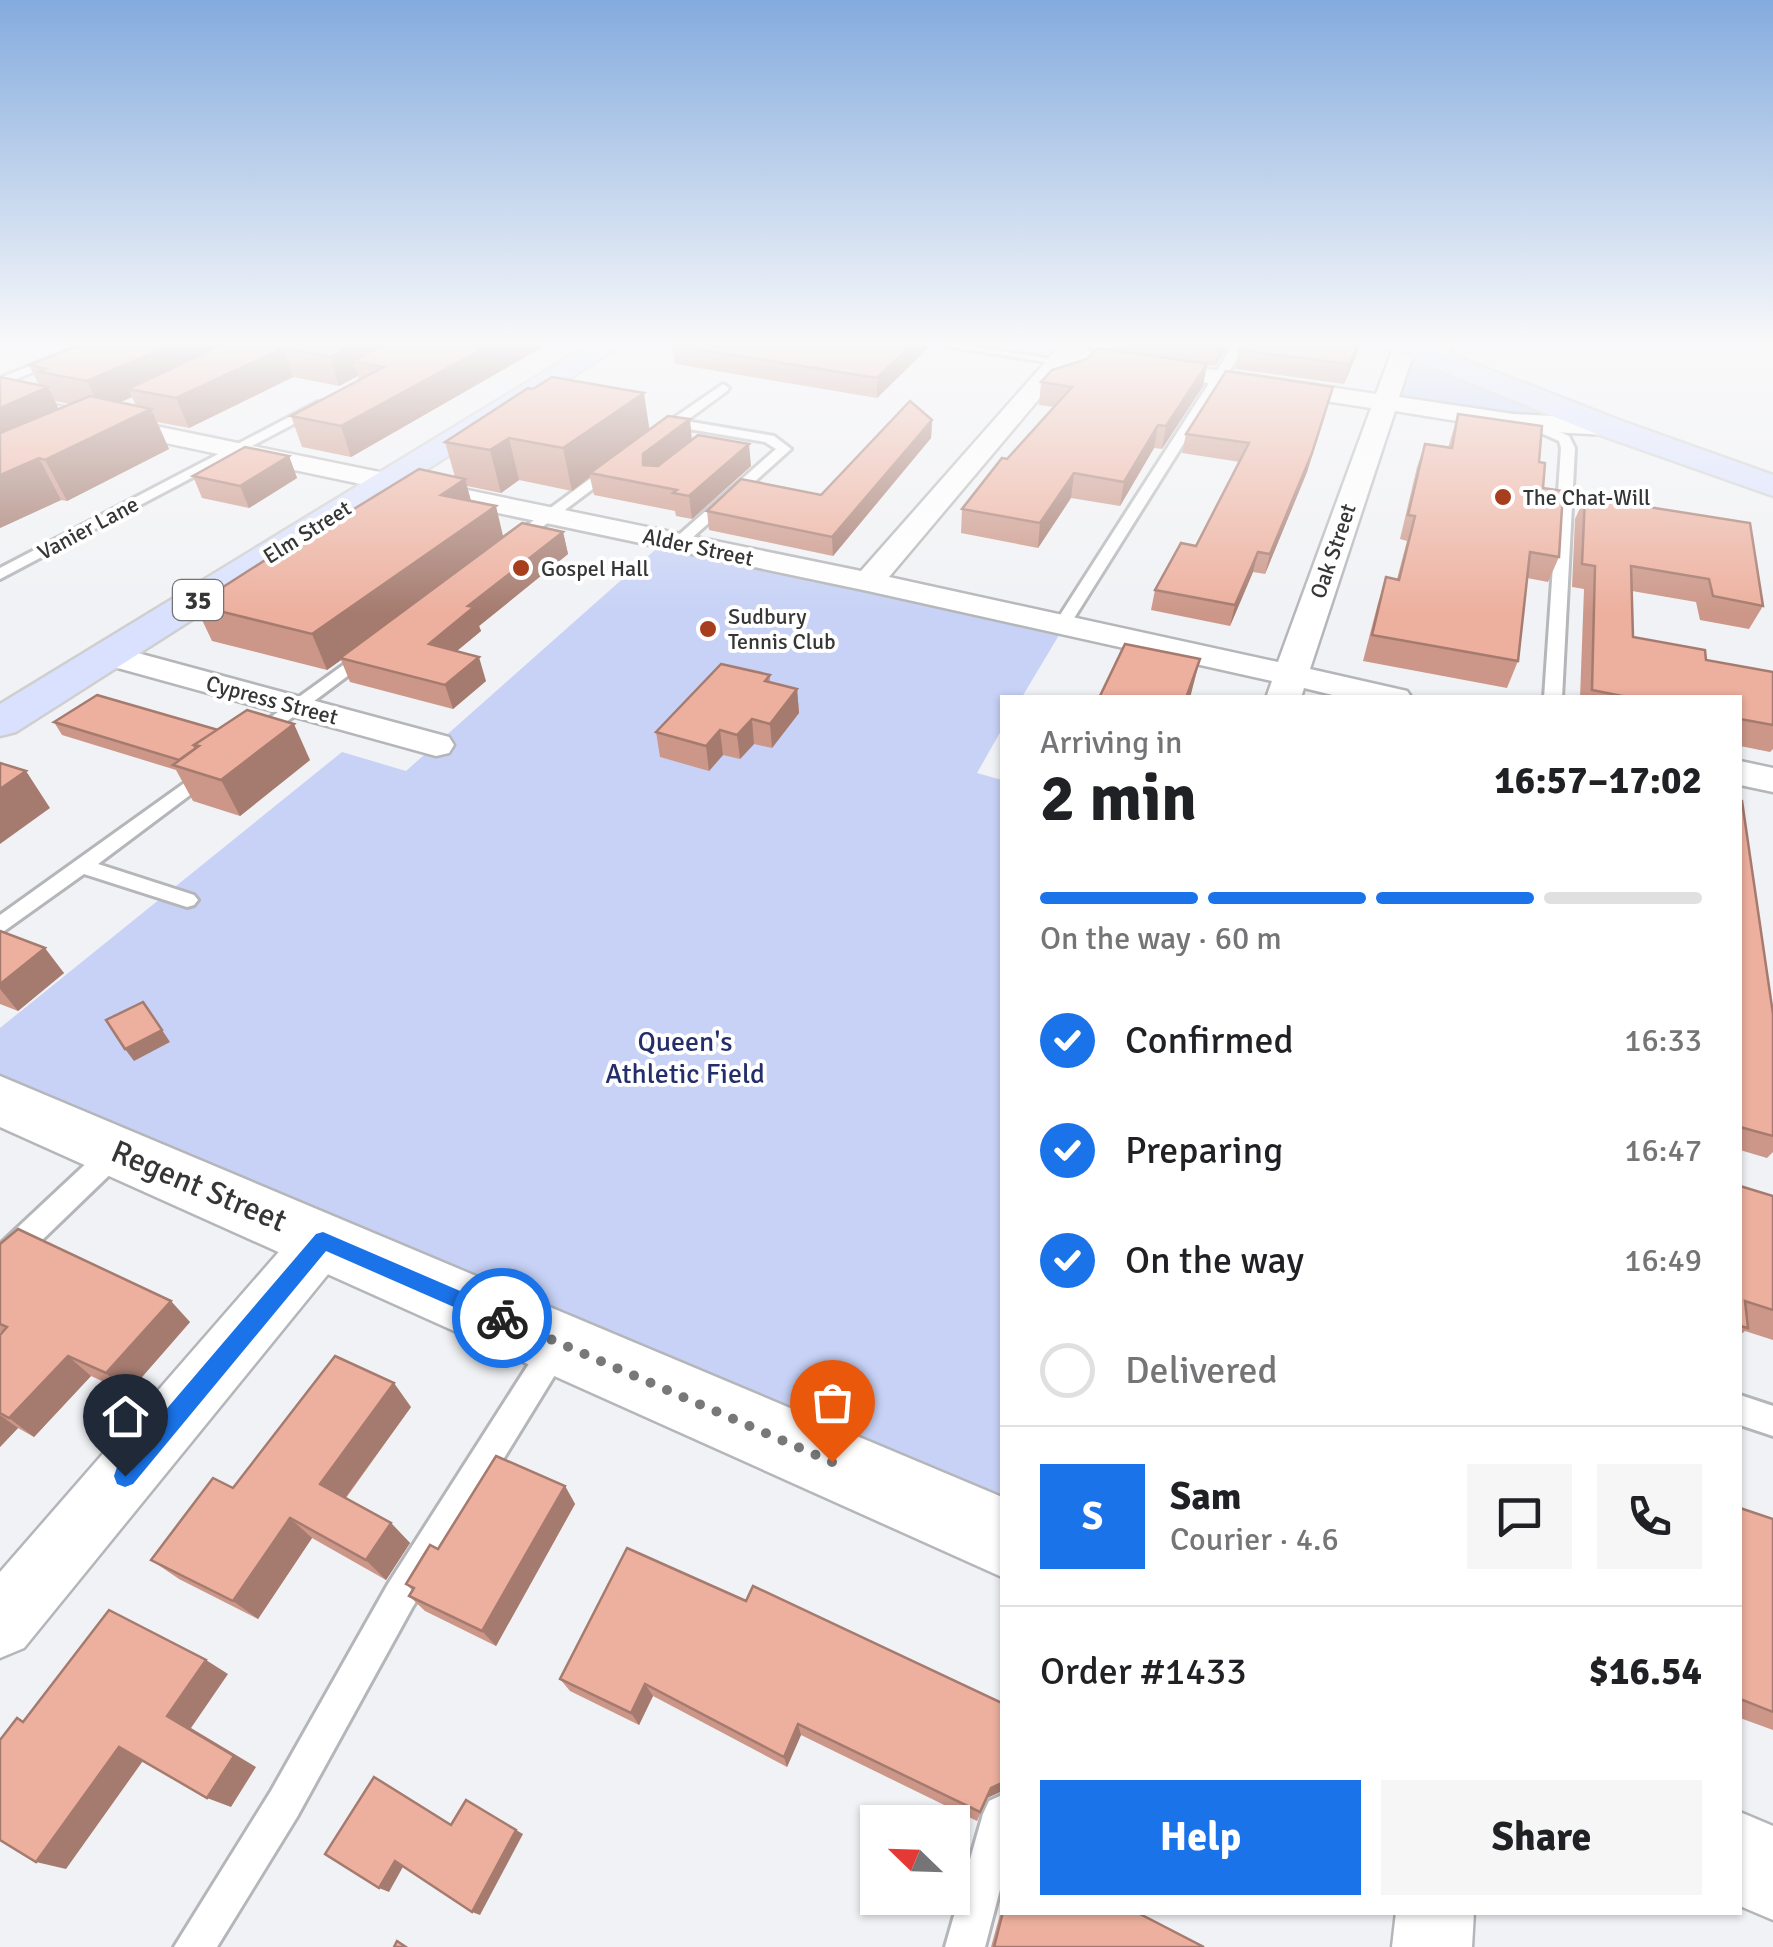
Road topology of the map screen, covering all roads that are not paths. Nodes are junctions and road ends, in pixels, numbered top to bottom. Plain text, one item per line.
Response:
1 (86, 432) edge
2 (147, 432) edge
3 (270, 432) edge
4 (467, 432) edge
5 (663, 432) edge
6 (718, 432) edge
7 (730, 432) edge
8 (997, 432) edge
9 (1185, 432) edge
10 (1374, 432) edge
11 (1549, 432) edge
12 (1622, 432) edge
13 (73, 438) edge
14 (706, 441) edge
15 (236, 450) junction
16 (386, 482) junction
17 (1773, 486) edge
18 (548, 516) junction
19 (678, 543) junction
20 (501, 552) edge
21 (0, 574) edge
22 (868, 582) junction
23 (1062, 624) junction
24 (375, 647) edge
25 (108, 655) junction
26 (1287, 686) edge
27 (1368, 695) edge
28 (1553, 695) edge
29 (296, 706) junction
30 (0, 723) edge
31 (436, 745) dead end
32 (238, 750) edge
33 (222, 762) edge
34 (1742, 774) edge
35 (1773, 780) edge
36 (80, 866) junction
37 (187, 900) dead end
38 (0, 926) edge
39 (0, 1100) edge
40 (117, 1151) junction
41 (323, 1240) junction
42 (0, 1262) edge
43 (558, 1343) junction
44 (1742, 1411) edge
45 (1773, 1421) edge
46 (1000, 1536) edge
47 (0, 1624) edge
48 (1000, 1821) edge
49 (1742, 1859) edge
50 (1773, 1873) edge
51 (1435, 1915) edge
52 (194, 1947) edge
53 (965, 1947) edge
54 (1432, 1947) edge

1 - 13 street
2 - 15 street, Alder Street
3 - 15 lane, Vanier Lane
4 - 16 main road, Elm Street / 35
5 - 18 lane
6 - 14 lane
7 - 19 lane
8 - 22 street
9 - 23 lane
10 - 26 street, Oak Street
11 - 28 lane
12 - 17 main road
15 - 16 street, Alder Street
15 - 21 lane, Vanier Lane
16 - 18 street, Alder Street
16 - 25 main road, Elm Street / 35
18 - 19 street, Alder Street
18 - 20 lane
19 - 22 street, Alder Street
22 - 23 street, Alder Street
23 - 26 street, Alder Street
24 - 29 lane
25 - 29 street, Cypress Street
25 - 30 main road, Elm Street / 35
26 - 27 street, Alder Street
29 - 31 street, Cypress Street
29 - 32 lane
33 - 36 lane
34 - 35 street
36 - 37 lane
36 - 38 lane
39 - 40 main road, Regent Street
40 - 41 main road, Regent Street
40 - 42 lane
41 - 43 main road, Regent Street
41 - 47 street
43 - 46 main road, Regent Street
43 - 52 lane
44 - 45 lane
48 - 53 lane
49 - 50 main road
51 - 54 street

